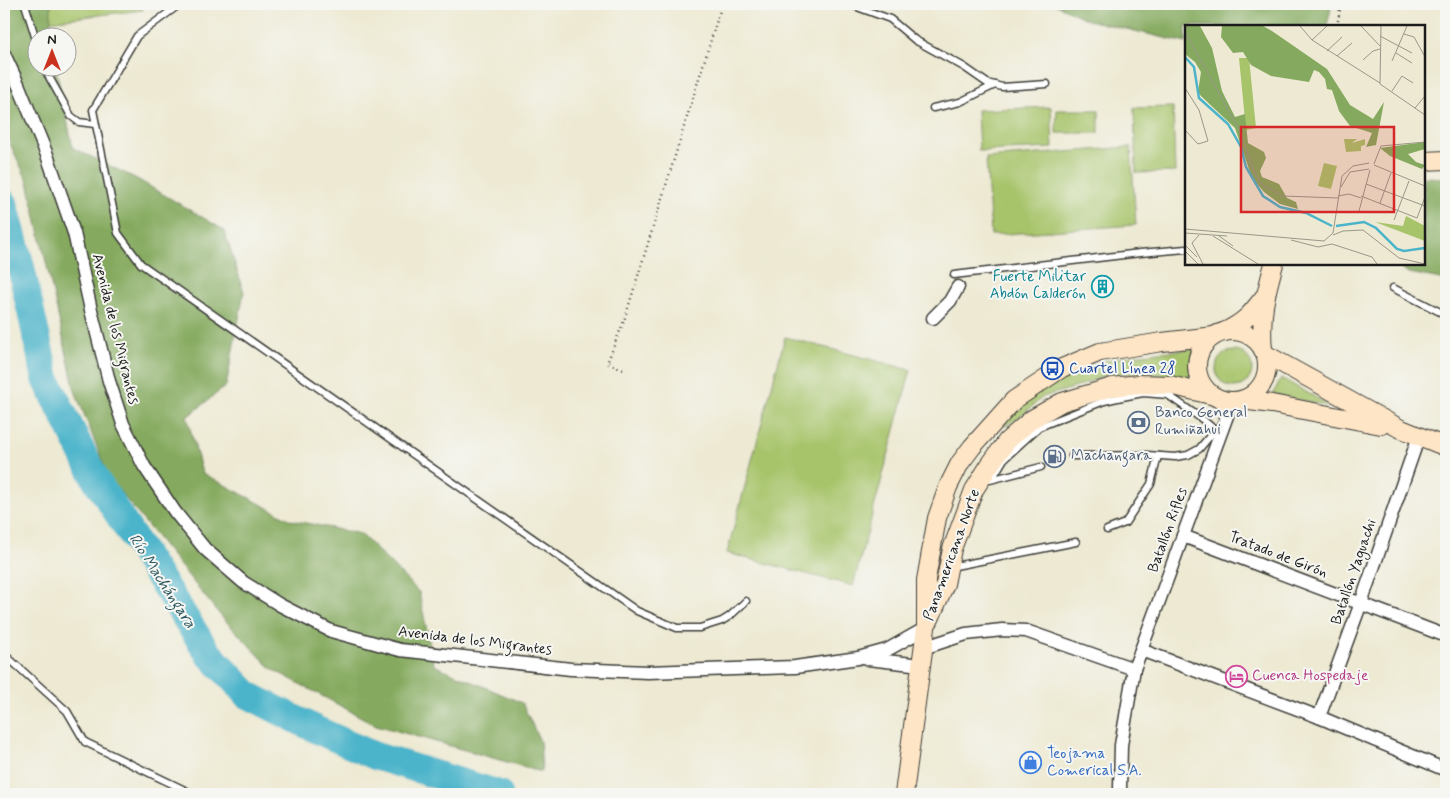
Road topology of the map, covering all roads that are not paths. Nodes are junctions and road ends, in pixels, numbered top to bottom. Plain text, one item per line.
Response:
1 (25, 4) edge
2 (180, 4) edge
3 (849, 4) edge
4 (32, 28) edge
5 (4, 54) edge
6 (50, 78) edge
7 (1047, 84) dead end
8 (995, 85) junction
9 (932, 108) dead end
10 (95, 124) junction
11 (1446, 160) edge
12 (1425, 161) edge
13 (1185, 249) edge
14 (1274, 265) edge
15 (956, 281) joint
16 (1393, 288) dead end
17 (1264, 297) junction
18 (1446, 315) edge
19 (933, 318) dead end
20 (1219, 334) junction
21 (1264, 352) junction
22 (1226, 398) junction
23 (1399, 428) junction
24 (1218, 431) junction
25 (1419, 436) junction
26 (1446, 447) edge
27 (1072, 456) dead end
28 (1158, 456) junction
29 (1041, 467) dead end
30 (986, 481) junction
31 (1107, 530) dead end
32 (1183, 536) junction
33 (1076, 542) dead end
34 (949, 567) junction
35 (746, 601) dead end
36 (1361, 603) junction
37 (926, 628) junction
38 (1446, 636) edge
39 (1141, 650) junction
40 (4, 654) edge
41 (922, 656) junction
42 (858, 658) junction
43 (1134, 669) junction
44 (1318, 717) junction
45 (1446, 770) edge
46 (1120, 789) dead end
47 (193, 794) edge
48 (904, 794) edge

1 - 4 lane
2 - 10 lane
3 - 8 lane
5 - 42 street, Avenida de los Migrantes
6 - 10 lane
7 - 8 lane
8 - 9 lane
10 - 35 lane
11 - 12 main road
13 - 15 lane
14 - 17 main road
15 - 19 street
16 - 18 lane
17 - 20 main road
17 - 21 main road
20 - 21 main road, Panamericana Norte
20 - 22 main road
20 - 37 main road, Panamericana Norte
21 - 22 main road
21 - 23 main road, Panamericana Norte
22 - 23 main road, Panamericana Norte
22 - 24 street, Batallón Rifles
22 - 30 main road, Panamericana Norte
23 - 25 main road, Panamericana Norte
24 - 28 lane
24 - 30 lane
24 - 32 street, Batallón Rifles
25 - 26 main road, Panamericana Norte
25 - 36 street, Batallón Yaguachi
27 - 28 lane
28 - 31 lane
29 - 30 lane
30 - 34 main road, Panamericana Norte
32 - 36 street, Tratado de Girón
32 - 39 street, Batallón Rifles
33 - 34 lane
34 - 37 main road, Panamericana Norte
36 - 38 street, Tratado de Girón
36 - 44 street, Batallón Yaguachi
37 - 41 main road, Panamericana Norte
37 - 42 street
39 - 43 street, Batallón Rifles
39 - 44 street
40 - 47 lane
41 - 42 street
41 - 43 street
41 - 48 main road, Panamericana Norte
43 - 46 street, Batallón Rifles
44 - 45 street

